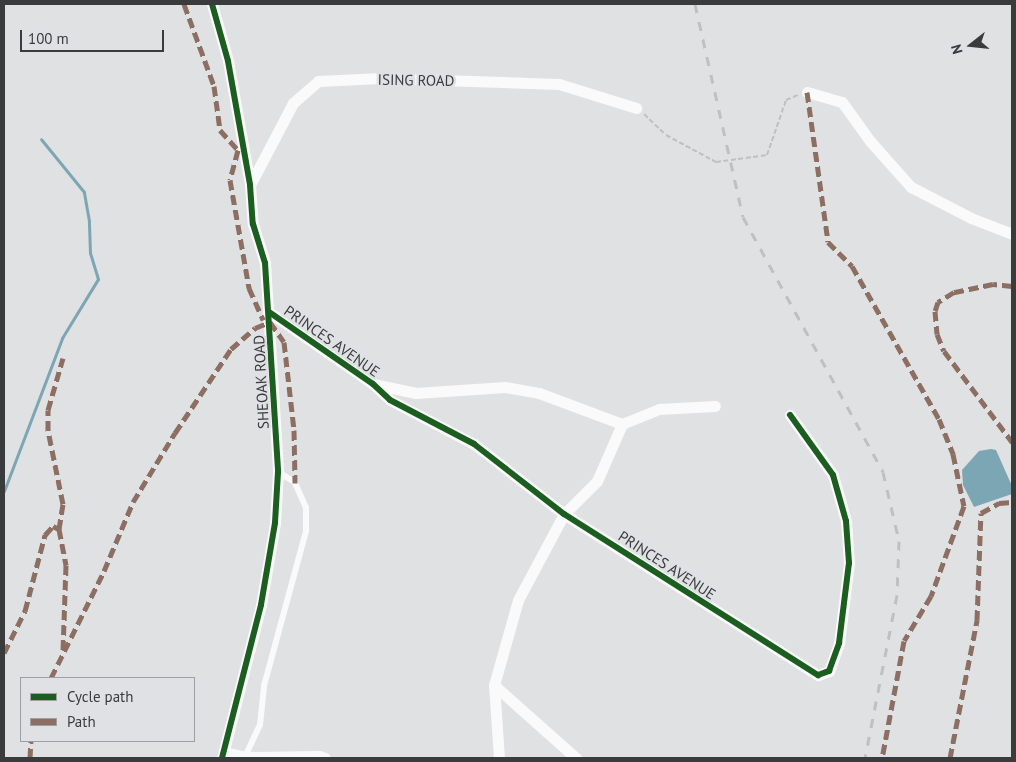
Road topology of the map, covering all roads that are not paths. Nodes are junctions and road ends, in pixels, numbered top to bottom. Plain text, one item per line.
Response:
1 (212, 4) edge
2 (807, 92) road end
3 (636, 108) road end
4 (250, 184) junction
5 (1012, 234) edge
6 (269, 312) junction
7 (373, 384) junction
8 (715, 406) dead end
9 (790, 415) dead end
10 (622, 424) junction
11 (278, 472) junction
12 (564, 514) junction
13 (494, 685) junction
14 (223, 755) edge
15 (245, 756) junction
16 (325, 758) edge
17 (498, 758) edge
18 (576, 758) edge

1 - 4 street, SHEOAK ROAD
2 - 5 street
3 - 4 street, ISING ROAD
4 - 6 street, SHEOAK ROAD
6 - 7 street, PRINCES AVENUE
6 - 11 street, SHEOAK ROAD
7 - 10 street
7 - 12 street, PRINCES AVENUE
8 - 10 street
9 - 12 street, PRINCES AVENUE
10 - 12 street
11 - 14 street, SHEOAK ROAD
11 - 15 lane
12 - 13 street
13 - 17 street
13 - 18 street
14 - 15 street
15 - 16 street

